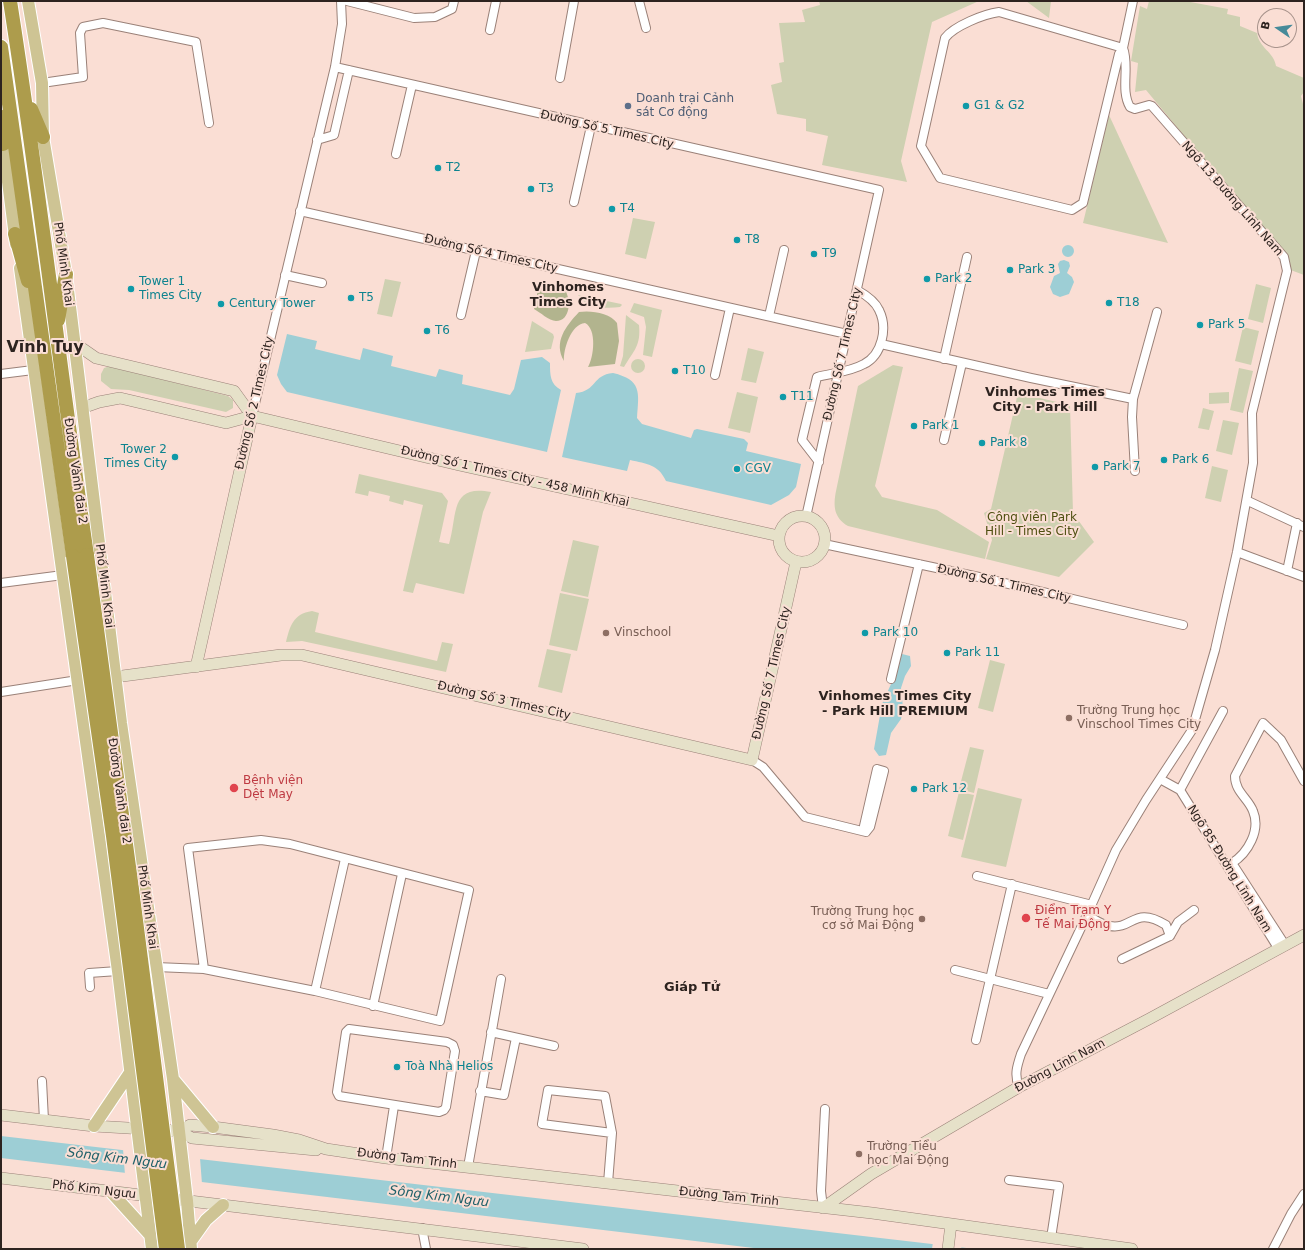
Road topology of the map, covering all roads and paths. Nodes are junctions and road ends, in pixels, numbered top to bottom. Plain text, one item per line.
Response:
1 (10, 1) edge
2 (28, 1) edge
3 (341, 1) edge
4 (347, 1) edge
5 (454, 1) edge
6 (496, 1) edge
7 (574, 1) edge
8 (639, 1) edge
9 (1133, 1) edge
10 (646, 28) dead end
11 (490, 30) dead end
12 (1, 47) edge
13 (1124, 48) junction
14 (335, 67) junction
15 (349, 70) junction
16 (560, 78) dead end
17 (42, 83) junction
18 (412, 85) junction
19 (24, 94) junction
20 (9, 95) junction
21 (209, 123) dead end
22 (591, 126) junction
23 (43, 136) junction
24 (2, 137) edge
25 (317, 140) junction
26 (396, 154) dead end
27 (879, 190) joint
28 (574, 202) dead end
29 (300, 211) junction
30 (15, 234) junction
31 (784, 250) dead end
32 (476, 251) junction
33 (967, 257) dead end
34 (66, 274) junction
35 (285, 275) junction
36 (322, 283) dead end
37 (857, 290) junction
38 (730, 308) junction
39 (1157, 312) dead end
40 (461, 315) dead end
41 (769, 316) junction
42 (847, 334) junction
43 (50, 339) junction
44 (73, 342) junction
45 (881, 344) junction
46 (944, 359) junction
47 (962, 363) junction
48 (33, 370) junction
49 (839, 371) junction
50 (1, 374) edge
51 (715, 375) dead end
52 (1133, 398) junction
53 (82, 408) junction
54 (252, 416) junction
55 (944, 440) dead end
56 (819, 462) junction
57 (1135, 471) dead end
58 (1248, 501) junction
59 (806, 517) junction
60 (1300, 525) edge
61 (779, 536) junction
62 (824, 544) junction
63 (1237, 552) junction
64 (80, 555) junction
65 (796, 562) junction
66 (919, 564) junction
67 (1287, 571) junction
68 (63, 575) junction
69 (1304, 578) edge
70 (1, 583) edge
71 (108, 624) junction
72 (1183, 625) dead end
73 (71, 630) junction
74 (196, 667) junction
75 (115, 677) junction
76 (891, 679) dead end
77 (78, 680) junction
78 (1, 692) edge
79 (1223, 711) dead end
80 (752, 760) junction
81 (1160, 779) junction
82 (1304, 781) edge
83 (1180, 790) junction
84 (866, 832) junction
85 (345, 859) junction
86 (402, 874) junction
87 (977, 876) dead end
88 (1012, 884) junction
89 (1092, 905) junction
90 (1194, 910) dead end
91 (1087, 915) junction
92 (1304, 935) edge
93 (1170, 936) junction
94 (1281, 946) junction
95 (1122, 958) dead end
96 (156, 967) junction
97 (204, 968) junction
98 (955, 970) dead end
99 (118, 971) junction
100 (501, 979) dead end
101 (991, 979) junction
102 (90, 987) dead end
103 (315, 991) junction
104 (1049, 994) junction
105 (373, 1006) junction
106 (490, 1032) junction
107 (516, 1038) junction
108 (976, 1040) dead end
109 (554, 1046) dead end
110 (129, 1074) junction
111 (172, 1079) junction
112 (42, 1081) dead end
113 (1019, 1087) junction
114 (480, 1091) junction
115 (394, 1106) junction
116 (825, 1109) dead end
117 (1, 1115) edge
118 (44, 1120) junction
119 (94, 1126) junction
120 (213, 1127) junction
121 (179, 1131) junction
122 (612, 1133) junction
123 (137, 1135) junction
124 (326, 1149) junction
125 (386, 1158) junction
126 (468, 1167) junction
127 (1, 1178) edge
128 (1009, 1180) dead end
129 (608, 1183) junction
130 (145, 1190) junction
131 (112, 1193) junction
132 (1304, 1194) edge
133 (187, 1195) junction
134 (223, 1205) junction
135 (823, 1208) junction
136 (422, 1228) junction
137 (950, 1230) junction
138 (150, 1235) junction
139 (1051, 1238) junction
140 (191, 1245) edge
141 (152, 1249) edge
142 (166, 1249) edge
143 (178, 1249) edge
144 (426, 1249) edge
145 (583, 1249) edge
146 (948, 1249) edge
147 (1132, 1249) edge
148 (1273, 1249) edge

1 - 19 highway
2 - 17 main road, Phố Minh Khai
3 - 14 street, Đường Số 2 Times City
4 - 5 street
6 - 11 street
7 - 16 street
8 - 10 street
9 - 13 street
12 - 20 highway
13 - 13 street
13 - 58 street, Ngõ 13 Đường Lĩnh Nam
14 - 15 street, Đường Số 5 Times City
14 - 25 street, Đường Số 2 Times City
15 - 18 street, Đường Số 5 Times City
15 - 25 street
17 - 21 street
17 - 23 main road, Phố Minh Khai
18 - 22 street, Đường Số 5 Times City
18 - 26 street
19 - 23 highway
19 - 43 highway
20 - 24 highway
20 - 43 highway
22 - 27 street, Đường Số 5 Times City
22 - 28 street
23 - 34 main road, Phố Minh Khai
24 - 30 main road
25 - 29 street, Đường Số 2 Times City
27 - 37 street, Đường Số 7 Times City
29 - 32 street, Đường Số 4 Times City
29 - 35 street, Đường Số 2 Times City
30 - 43 highway
30 - 48 main road
31 - 41 street
32 - 38 street, Đường Số 4 Times City
32 - 40 street
33 - 46 street
34 - 43 highway
34 - 44 main road, Phố Minh Khai
35 - 36 street
35 - 54 street, Đường Số 2 Times City
37 - 42 street, Đường Số 7 Times City
37 - 45 street
38 - 41 street, Đường Số 4 Times City
38 - 51 street
39 - 52 street
41 - 42 street, Đường Số 4 Times City
42 - 49 street, Đường Số 7 Times City
43 - 64 highway
44 - 53 main road, Phố Minh Khai
44 - 54 main road
45 - 46 street
45 - 49 street
46 - 47 street
47 - 52 street
47 - 55 street
48 - 50 street
48 - 68 main road
49 - 56 street, Đường Số 7 Times City
49 - 56 street
52 - 57 street
53 - 54 main road, Đường Số 1 Times City - 458 Minh Khai
53 - 71 main road, Phố Minh Khai
54 - 61 main road, Đường Số 1 Times City - 458 Minh Khai
54 - 74 main road, Đường Số 2 Times City
56 - 59 street, Đường Số 7 Times City
58 - 60 street
58 - 63 street, Ngõ 13 Đường Lĩnh Nam
59 - 61 main road
59 - 62 main road
60 - 67 street
61 - 65 main road
62 - 65 main road
62 - 66 street, Đường Số 1 Times City
63 - 67 street
63 - 81 street, Ngõ 13 Đường Lĩnh Nam
64 - 142 highway, Đường Vành đai 2, bridge
64 - 143 highway, Đường Vành đai 2, bridge
65 - 80 main road, Đường Số 7 Times City
66 - 72 street, Đường Số 1 Times City
66 - 76 street
67 - 69 street
68 - 70 street
68 - 73 main road
71 - 73 main road
71 - 75 main road, Phố Minh Khai
73 - 77 main road
74 - 75 main road, Đường Số 3 Times City
74 - 80 main road, Đường Số 3 Times City
75 - 77 main road
75 - 96 main road, Phố Minh Khai
77 - 78 street
77 - 99 main road
79 - 83 street
80 - 84 street, Đường Số 3 Times City
81 - 83 street, Ngõ 85 Đường Lĩnh Nam
81 - 89 street, Ngõ 13 Đường Lĩnh Nam
82 - 94 street
83 - 94 street, Ngõ 85 Đường Lĩnh Nam
84 - 84 street
85 - 86 street
85 - 97 street
85 - 103 street
86 - 105 street
86 - 105 street
87 - 88 street
88 - 89 street
88 - 101 street
89 - 91 street, Ngõ 13 Đường Lĩnh Nam
90 - 93 street
91 - 93 street
91 - 104 street, Ngõ 13 Đường Lĩnh Nam
92 - 94 main road, Đường Lĩnh Nam
93 - 95 street
94 - 113 main road, Đường Lĩnh Nam
96 - 97 street
96 - 111 main road, Phố Minh Khai
97 - 103 street
98 - 101 street
99 - 102 street
99 - 110 main road
100 - 106 street
101 - 104 street
101 - 108 street
103 - 105 street
104 - 113 street, Ngõ 13 Đường Lĩnh Nam
106 - 107 street
106 - 114 street
107 - 109 street
107 - 114 street
110 - 119 main road
110 - 123 main road
111 - 120 main road
111 - 121 main road, Phố Minh Khai
112 - 118 street
113 - 135 main road, Đường Lĩnh Nam
114 - 126 street
115 - 115 street
115 - 125 street
116 - 135 street
117 - 118 main road
118 - 119 main road
119 - 123 main road
120 - 121 main road, Đường Tam Trinh
120 - 124 main road, Đường Tam Trinh
121 - 123 main road, Đường Tam Trinh
121 - 124 main road, Đường Tam Trinh
121 - 133 main road, Phố Minh Khai
122 - 122 street
122 - 129 street
123 - 130 main road
124 - 125 main road, Đường Tam Trinh
125 - 126 main road, Đường Tam Trinh
126 - 129 main road, Đường Tam Trinh
127 - 131 main road, Phố Kim Ngưu
128 - 139 street
129 - 135 main road, Đường Tam Trinh
130 - 131 main road, Phố Kim Ngưu
130 - 133 main road, Phố Kim Ngưu
130 - 138 main road
131 - 138 main road
132 - 148 street
133 - 134 main road
133 - 140 main road
134 - 136 main road
134 - 140 main road
135 - 137 main road, Đường Tam Trinh
136 - 144 street
136 - 145 main road
137 - 139 main road, Đường Tam Trinh
137 - 146 main road
138 - 141 main road
139 - 147 main road, Đường Tam Trinh

